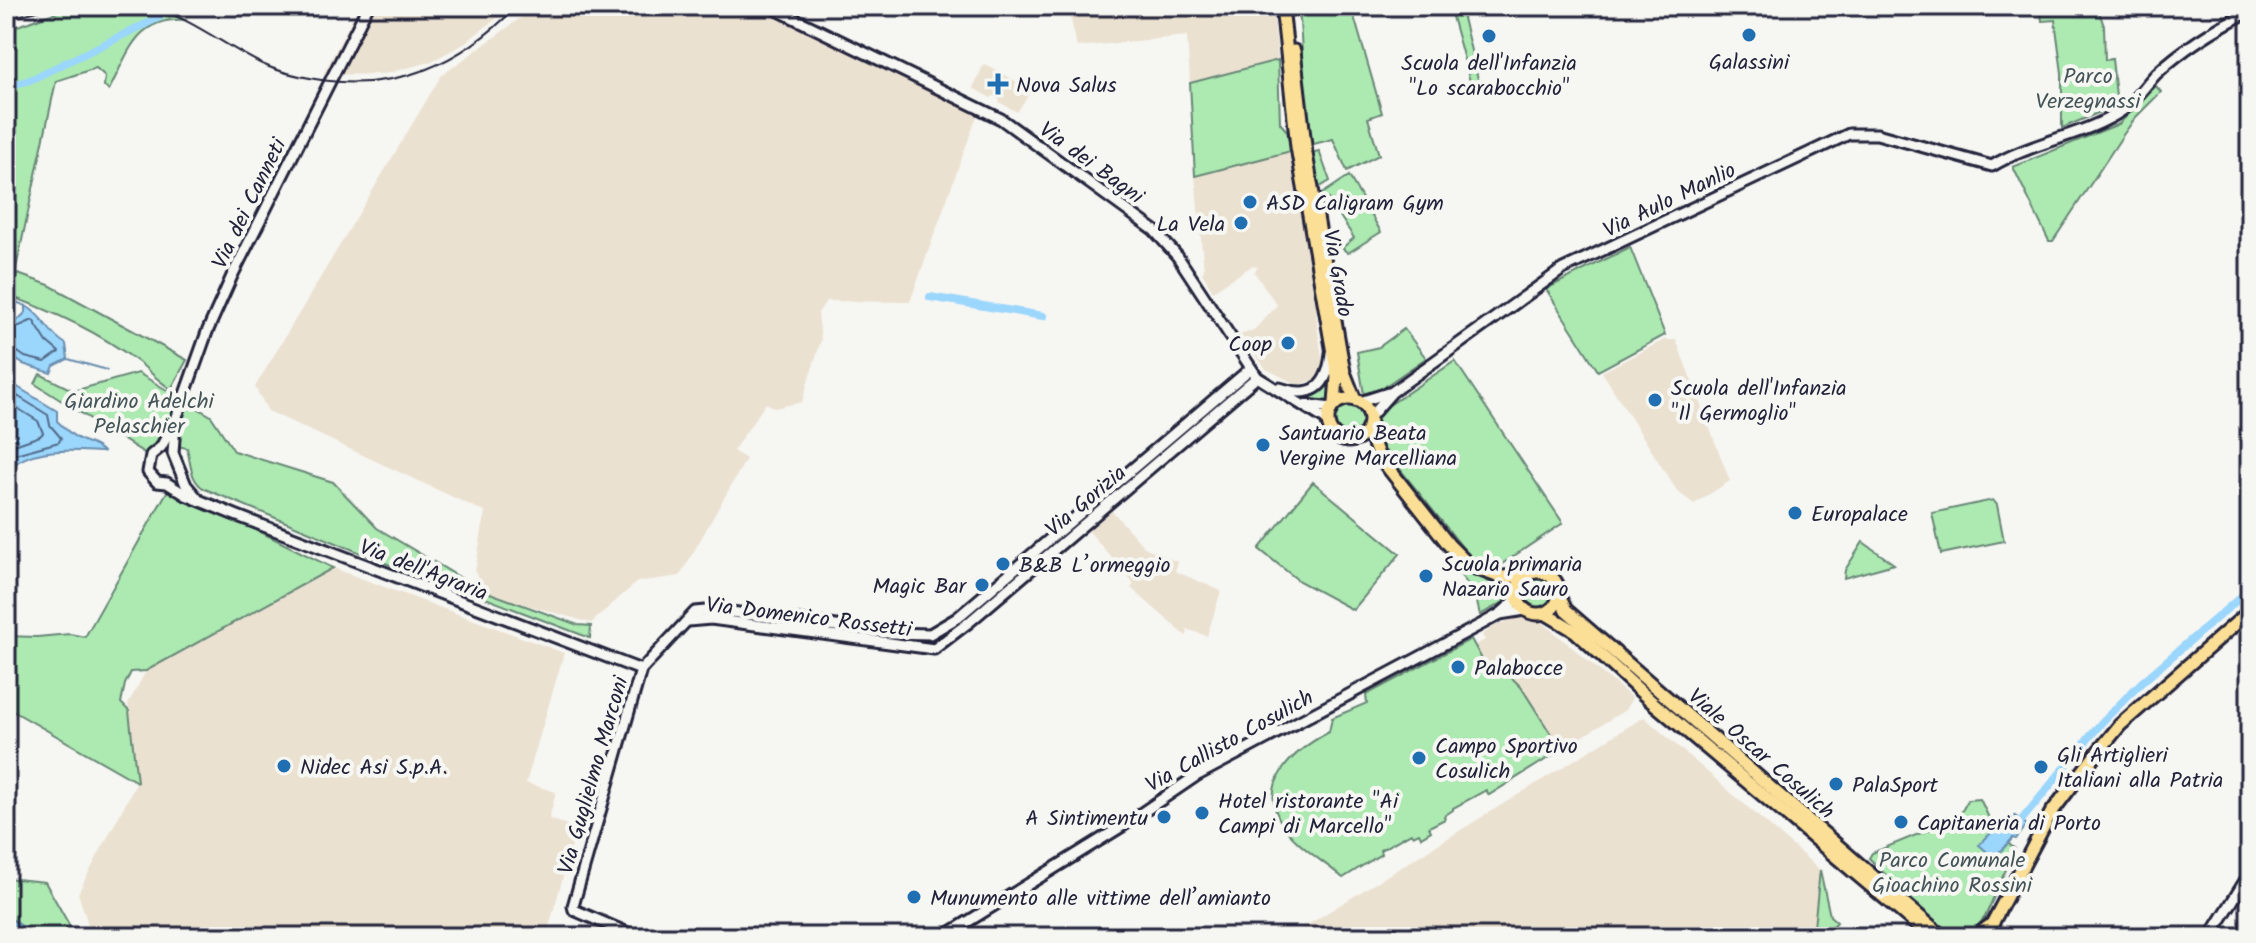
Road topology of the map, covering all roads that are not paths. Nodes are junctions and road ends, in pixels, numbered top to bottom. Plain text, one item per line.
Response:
1 (368, 6) edge
2 (769, 6) edge
3 (1282, 6) edge
4 (1289, 6) edge
5 (2250, 11) edge
6 (1332, 342) junction
7 (1254, 373) junction
8 (1269, 384) junction
9 (1392, 392) junction
10 (1358, 401) junction
11 (1301, 404) junction
12 (1333, 406) junction
13 (1328, 421) junction
14 (175, 422) junction
15 (1368, 423) junction
16 (1353, 440) junction
17 (157, 450) junction
18 (1378, 455) junction
19 (176, 459) junction
20 (167, 483) junction
21 (197, 498) junction
22 (1526, 576) junction
23 (1500, 577) junction
24 (1518, 594) junction
25 (1559, 596) junction
26 (1525, 610) junction
27 (2250, 611) edge
28 (1545, 613) junction
29 (1500, 614) junction
30 (688, 621) junction
31 (930, 634) joint
32 (934, 649) joint
33 (641, 670) junction
34 (2250, 873) edge
35 (1895, 907) junction
36 (1993, 922) junction
37 (637, 937) edge
38 (943, 937) edge
39 (1920, 937) edge
40 (1931, 937) edge
41 (1943, 937) edge
42 (1975, 937) edge
43 (1988, 937) edge
44 (2210, 937) edge

1 - 14 street, Via dei Canneti
2 - 7 street, Via dei Bagni
3 - 6 main road, Via Grado
4 - 10 main road, Via Grado
5 - 9 street, Via Aulo Manlio
6 - 8 street
6 - 12 main road, Via Grado
7 - 8 street
7 - 31 street, Via Gorizia
7 - 32 street, Via Gorizia
8 - 11 street
9 - 10 street, Via Aulo Manlio
9 - 15 street, Via Aulo Manlio
10 - 12 main road
10 - 15 main road
11 - 12 street
11 - 13 street
12 - 13 main road
13 - 16 main road
14 - 17 street, Via dei Canneti
14 - 19 street, Via dei Canneti
15 - 16 main road
15 - 18 main road
16 - 18 main road
17 - 19 street
17 - 20 street
18 - 23 main road
19 - 20 street
19 - 21 street
20 - 21 street, Via dell'Agraria
21 - 33 street, Via dell'Agraria
22 - 23 main road
22 - 24 main road, Via Callisto Cosulich
22 - 25 main road
23 - 24 main road
24 - 26 main road
24 - 29 street, Via Callisto Cosulich
25 - 28 main road
25 - 41 main road, Viale Oscar Cosulich
26 - 28 main road, Via Callisto Cosulich
26 - 29 street, Via Callisto Cosulich
27 - 36 main road
28 - 35 main road, Viale Oscar Cosulich
29 - 38 street, Via Callisto Cosulich
30 - 31 street, Via Domenico Rossetti
30 - 32 street, Via Domenico Rossetti
30 - 33 street, Via Guglielmo Marconi
33 - 37 street, Via Guglielmo Marconi
34 - 44 street
35 - 39 main road
35 - 40 main road, Viale Oscar Cosulich
36 - 42 main road
36 - 43 main road

